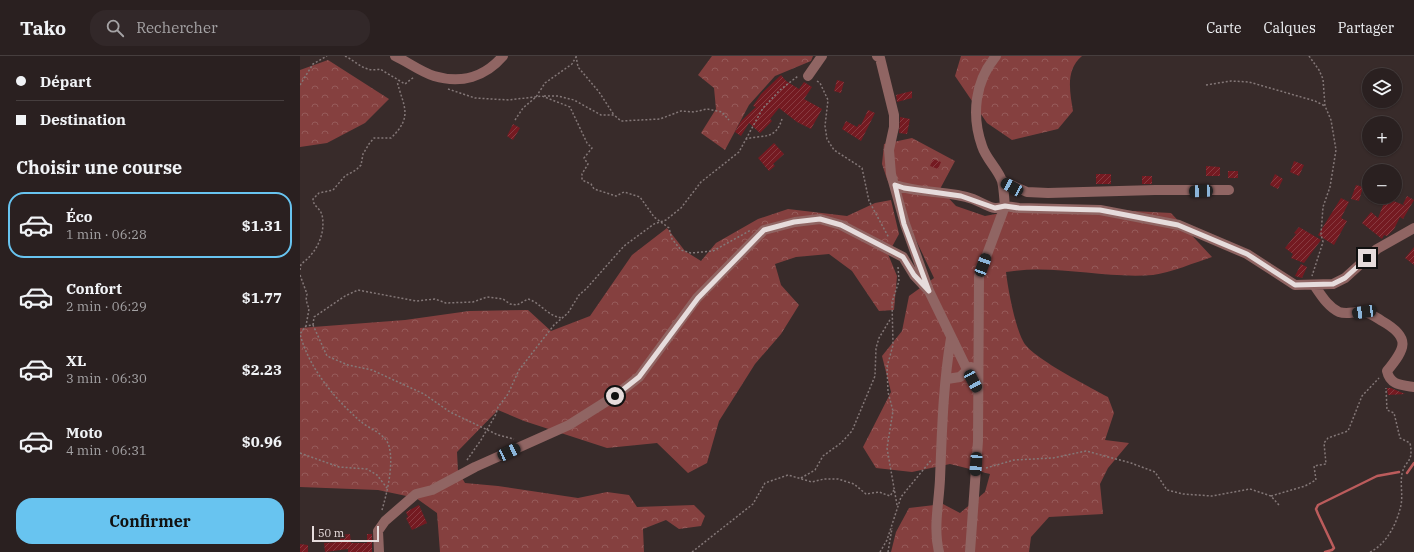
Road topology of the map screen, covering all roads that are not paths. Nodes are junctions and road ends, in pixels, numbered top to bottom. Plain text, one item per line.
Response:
1 (395, 56) edge
2 (504, 56) edge
3 (822, 56) edge
4 (877, 56) edge
5 (996, 56) edge
6 (808, 76) road end
7 (1002, 181) junction
8 (895, 185) junction
9 (1229, 190) dead end
10 (1005, 206) junction
11 (1414, 228) edge
12 (1309, 286) junction
13 (929, 291) junction
14 (951, 338) junction
15 (980, 360) junction
16 (967, 370) junction
17 (947, 379) junction
18 (1414, 387) edge
19 (979, 393) junction
20 (379, 552) edge
21 (939, 552) edge
22 (970, 552) edge

1 - 2 street
3 - 6 street
4 - 8 street
5 - 7 street
7 - 9 street
7 - 10 street
8 - 10 street
8 - 13 street
10 - 12 street
10 - 15 street
11 - 12 street
12 - 18 street
13 - 14 street
13 - 20 street
14 - 16 street
14 - 17 street
15 - 16 street
15 - 19 street
16 - 17 street
16 - 19 street
17 - 21 street
19 - 22 street

